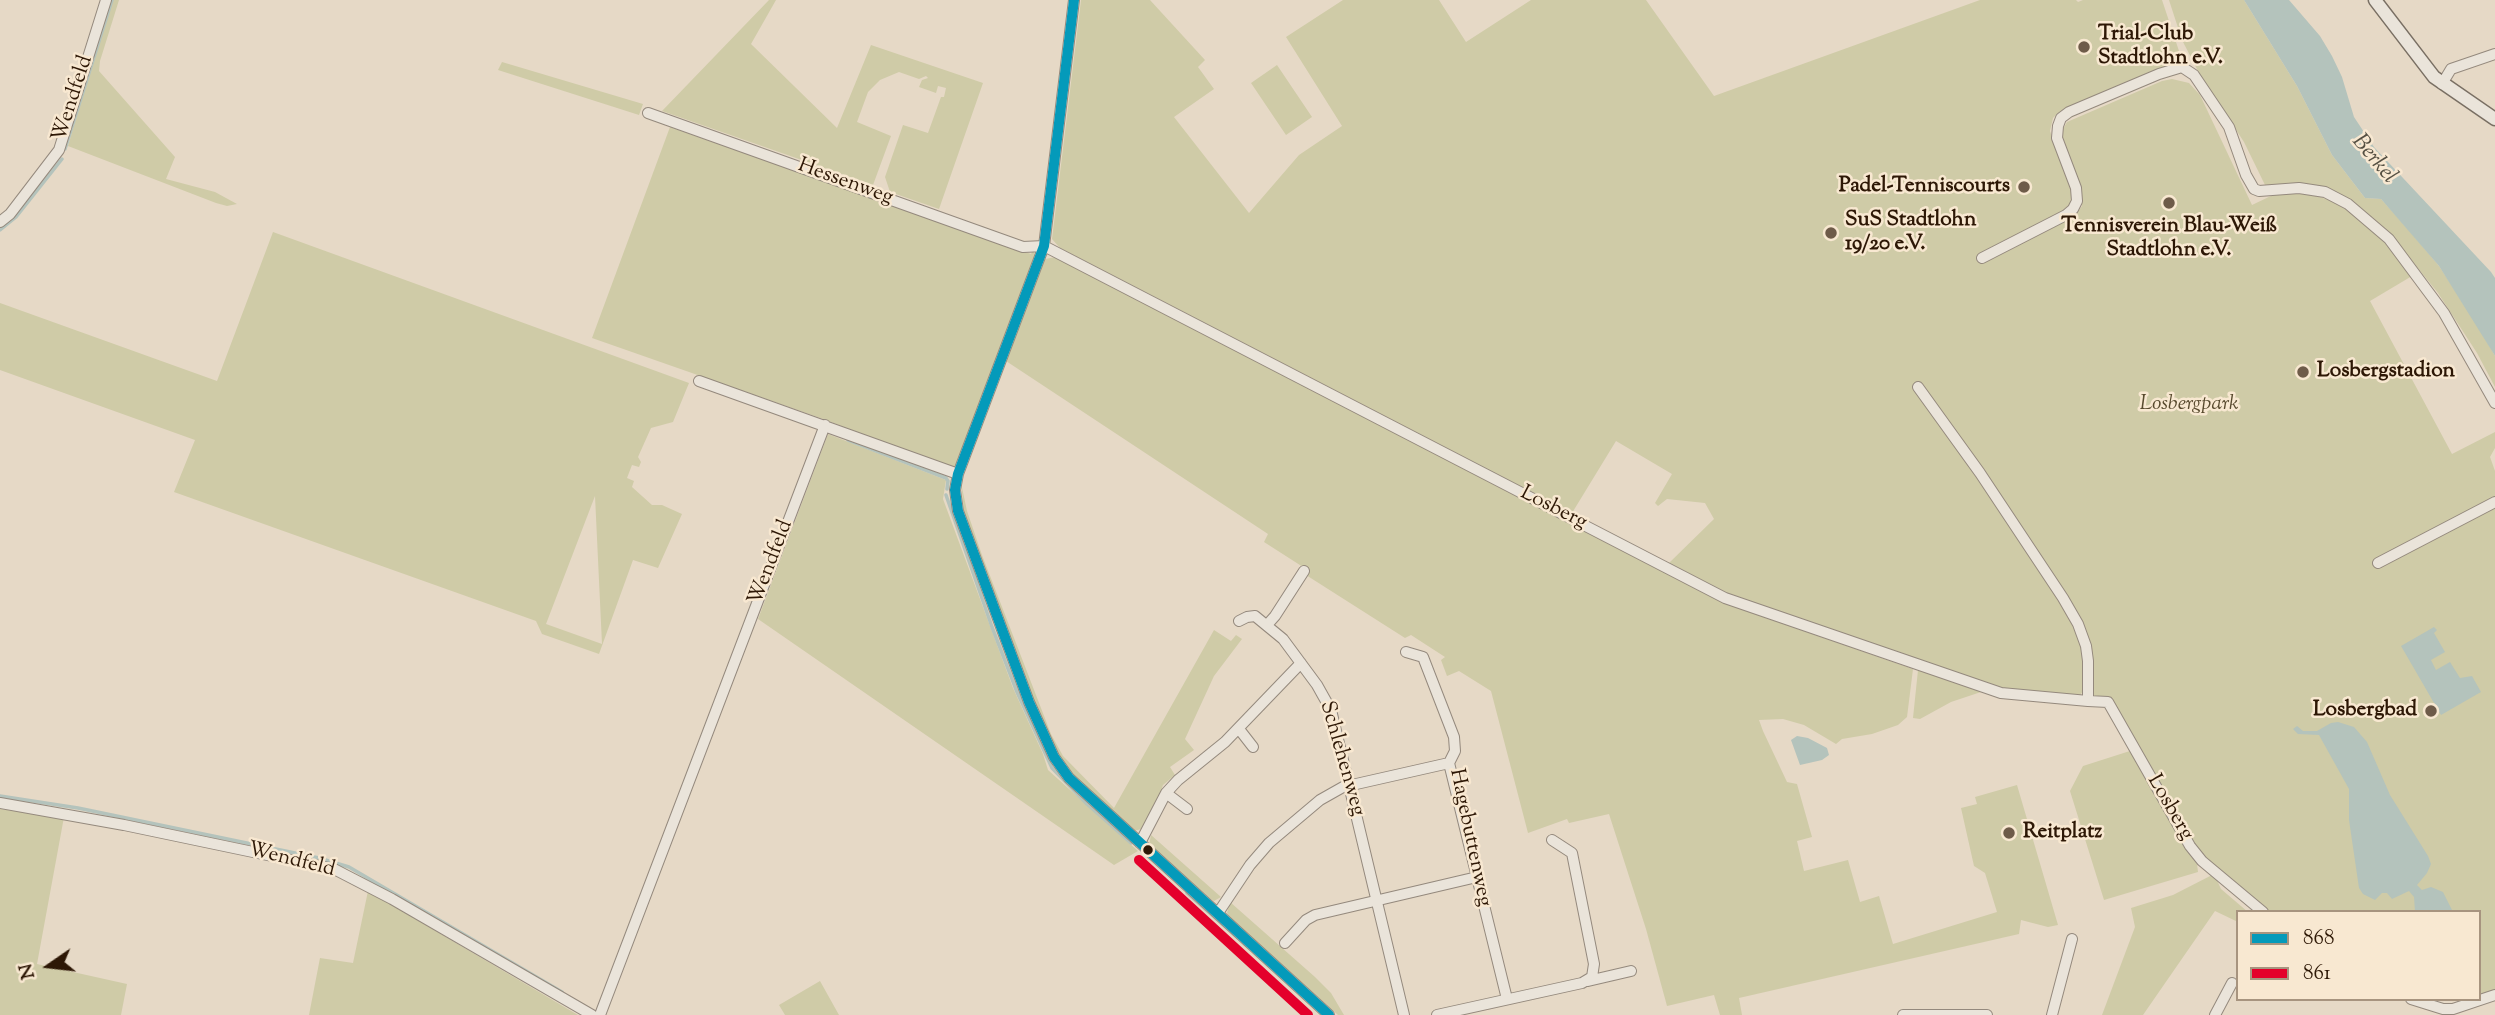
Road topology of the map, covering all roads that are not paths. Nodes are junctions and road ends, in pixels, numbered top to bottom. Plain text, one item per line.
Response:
1 (106, 0) edge
2 (1074, 0) edge
3 (2375, 0) edge
4 (2495, 54) edge
5 (2442, 84) junction
6 (648, 113) dead end
7 (2495, 119) edge
8 (0, 222) edge
9 (1044, 246) junction
10 (1982, 258) dead end
11 (699, 381) dead end
12 (1918, 387) dead end
13 (2495, 403) edge
14 (825, 425) junction
15 (957, 474) junction
16 (2495, 502) edge
17 (2378, 563) dead end
18 (1304, 571) dead end
19 (1239, 621) dead end
20 (1267, 625) junction
21 (1406, 652) dead end
22 (1301, 663) junction
23 (2088, 701) junction
24 (1239, 729) junction
25 (1253, 747) dead end
26 (1450, 763) junction
27 (1350, 785) junction
28 (1167, 793) junction
29 (0, 803) edge
30 (1187, 809) dead end
31 (1552, 840) dead end
32 (1140, 843) junction
33 (1477, 877) junction
34 (1377, 901) junction
35 (2261, 910) edge
36 (1218, 913) junction
37 (2072, 939) dead end
38 (1285, 943) dead end
39 (1631, 971) dead end
40 (1590, 977) junction
41 (2232, 983) dead end
42 (1507, 999) junction
43 (2415, 1001) edge
44 (2480, 1001) edge
45 (2443, 1012) edge
46 (592, 1015) edge
47 (600, 1015) edge
48 (1329, 1015) edge
49 (1404, 1015) edge
50 (1437, 1015) edge
51 (1903, 1015) edge
52 (1987, 1015) edge
53 (2052, 1015) edge
54 (2215, 1015) edge

1 - 8 street, Wendfeld
2 - 9 street
3 - 5 street
4 - 5 street
5 - 7 street
6 - 9 street, Hessenweg
9 - 15 street
9 - 23 street, Losberg
10 - 13 street
11 - 14 street
12 - 23 street
14 - 15 street
14 - 47 street, Wendfeld
15 - 32 street
16 - 17 street
18 - 20 street
19 - 20 street
20 - 22 street, Schlehenweg
21 - 26 street, Hagebuttenweg
22 - 24 street
22 - 27 street, Schlehenweg
23 - 35 street, Losberg
24 - 25 street
24 - 28 street
26 - 27 street
26 - 33 street, Hagebuttenweg
27 - 34 street, Schlehenweg
27 - 36 street
28 - 30 street
28 - 32 street
29 - 46 street, Wendfeld
31 - 40 street
32 - 36 street
33 - 34 street
33 - 42 street, Hagebuttenweg
34 - 38 street
34 - 49 street, Schlehenweg
36 - 48 street
37 - 53 street
39 - 40 street
40 - 42 street
41 - 54 street
42 - 50 street
43 - 45 street
44 - 45 street
51 - 52 street

